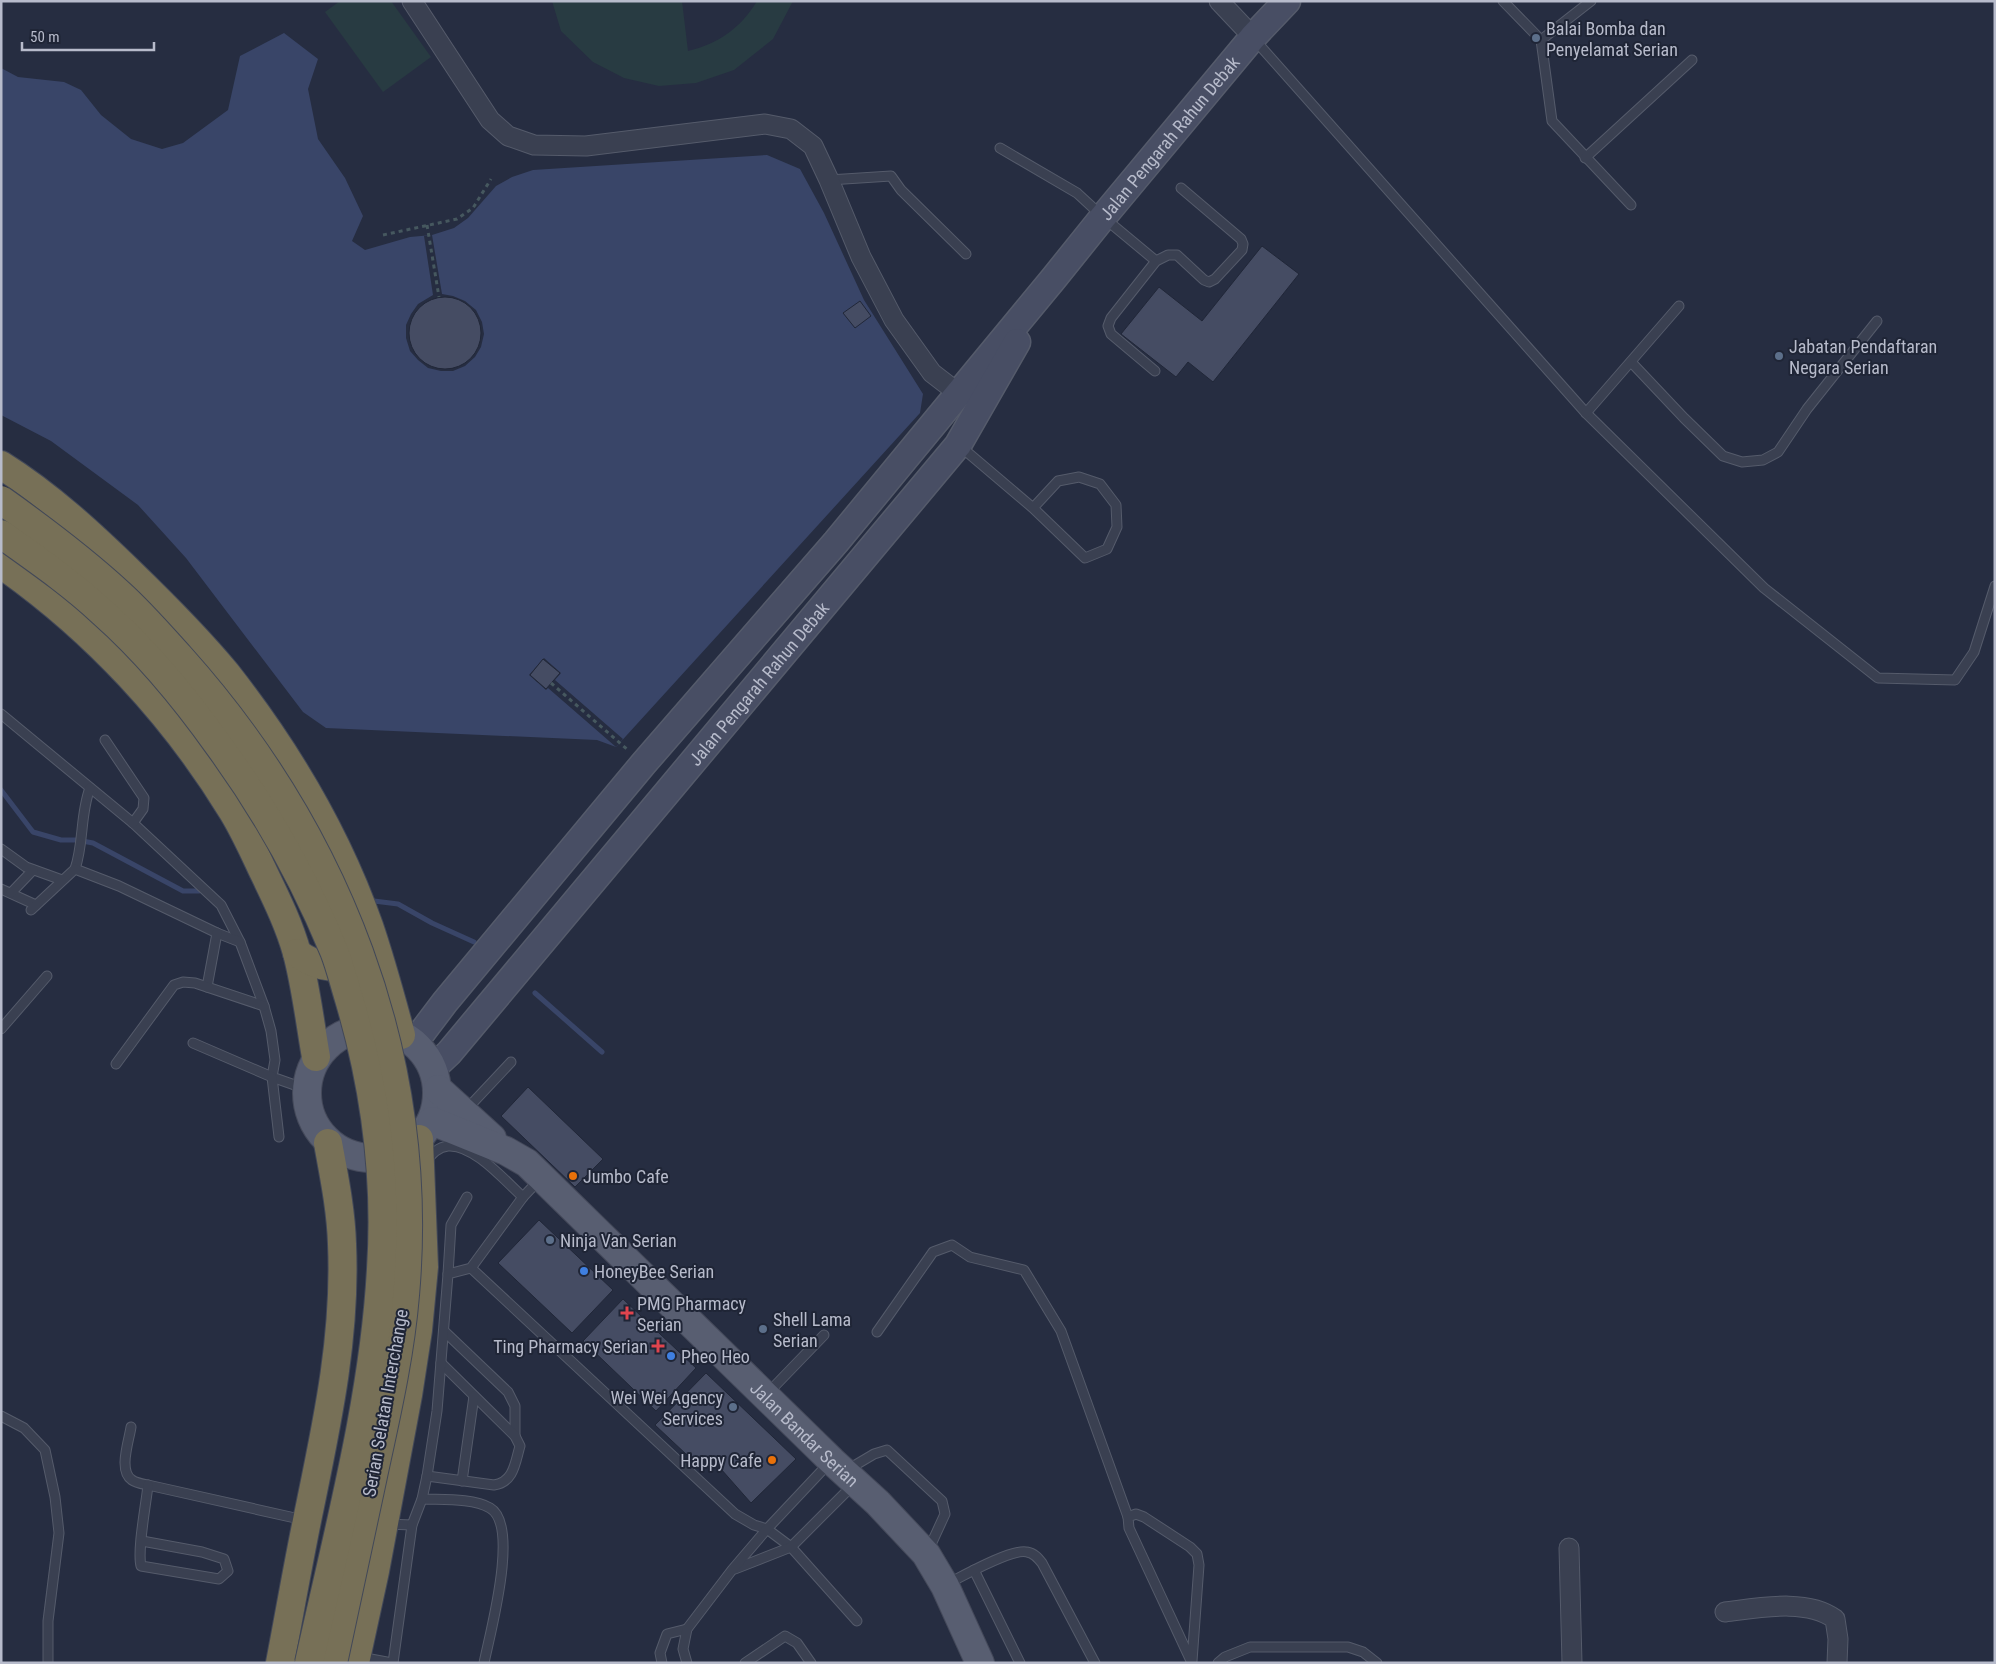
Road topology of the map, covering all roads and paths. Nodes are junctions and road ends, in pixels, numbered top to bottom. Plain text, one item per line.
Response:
1 (412, 1) edge
2 (1219, 1) edge
3 (1287, 1) edge
4 (1503, 1) edge
5 (1591, 1) edge
6 (1253, 37) junction
7 (1541, 40) junction
8 (1692, 60) dead end
9 (1000, 148) dead end
10 (1585, 158) junction
11 (491, 180) dead end
12 (829, 180) junction
13 (1180, 188) dead end
14 (1632, 205) dead end
15 (1102, 217) junction
16 (427, 225) junction
17 (383, 235) dead end
18 (966, 254) dead end
19 (1156, 261) junction
20 (1054, 278) junction
21 (438, 297) dead end
22 (1679, 306) dead end
23 (1877, 321) dead end
24 (1632, 363) junction
25 (1155, 371) dead end
26 (958, 393) junction
27 (1586, 413) junction
28 (958, 445) junction
29 (1, 465) edge
30 (1, 500) edge
31 (1033, 508) junction
32 (1, 534) edge
33 (1, 564) edge
34 (1995, 586) edge
35 (1990, 615) edge
36 (551, 683) dead end
37 (1, 714) edge
38 (105, 740) dead end
39 (644, 763) junction
40 (90, 788) junction
41 (133, 823) junction
42 (1, 849) edge
43 (75, 869) junction
44 (33, 870) junction
45 (62, 880) junction
46 (1, 889) edge
47 (11, 893) junction
48 (369, 925) junction
49 (217, 933) junction
50 (240, 942) junction
51 (297, 953) junction
52 (47, 976) dead end
53 (208, 987) junction
54 (264, 1006) junction
55 (1, 1029) edge
56 (408, 1039) junction
57 (192, 1043) dead end
58 (316, 1057) junction
59 (511, 1062) dead end
60 (116, 1064) dead end
61 (272, 1077) junction
62 (435, 1079) junction
63 (306, 1089) junction
64 (463, 1112) junction
65 (425, 1130) junction
66 (279, 1137) dead end
67 (328, 1143) junction
68 (506, 1151) junction
69 (421, 1165) junction
70 (542, 1177) junction
71 (523, 1196) junction
72 (467, 1197) dead end
73 (471, 1268) junction
74 (448, 1274) junction
75 (444, 1331) junction
76 (877, 1332) dead end
77 (824, 1335) dead end
78 (441, 1362) junction
79 (766, 1395) junction
80 (474, 1396) junction
81 (1, 1416) edge
82 (131, 1427) dead end
83 (515, 1436) junction
84 (844, 1471) junction
85 (427, 1476) junction
86 (462, 1481) junction
87 (148, 1485) junction
88 (422, 1499) junction
89 (1128, 1517) junction
90 (307, 1520) junction
91 (384, 1524) junction
92 (412, 1524) junction
93 (767, 1529) junction
94 (142, 1541) junction
95 (790, 1547) junction
96 (1569, 1548) dead end
97 (926, 1554) junction
98 (732, 1570) junction
99 (974, 1570) junction
100 (945, 1586) junction
101 (1725, 1612) dead end
102 (858, 1621) dead end
103 (687, 1629) junction
104 (348, 1661) edge
105 (1192, 1662) edge
106 (48, 1663) edge
107 (280, 1663) edge
108 (309, 1663) edge
109 (392, 1663) edge
110 (484, 1663) edge
111 (662, 1663) edge
112 (687, 1663) edge
113 (746, 1663) edge
114 (811, 1663) edge
115 (980, 1663) edge
116 (1020, 1663) edge
117 (1095, 1663) edge
118 (1218, 1663) edge
119 (1377, 1663) edge
120 (1572, 1663) edge
121 (1837, 1663) edge

1 - 12 street
2 - 6 street
3 - 6 street, Jalan Pengarah Rahun Debak
4 - 7 lane
5 - 7 lane
6 - 15 street, Jalan Pengarah Rahun Debak
6 - 27 lane
7 - 10 lane
8 - 10 lane
9 - 15 lane
10 - 14 lane
11 - 16 path
12 - 18 lane
12 - 26 street
13 - 19 lane
15 - 19 lane
15 - 20 street, Jalan Pengarah Rahun Debak
16 - 17 path
16 - 21 path
19 - 25 lane
20 - 26 street, Jalan Pengarah Rahun Debak
20 - 28 street, Jalan Pengarah Rahun Debak
22 - 24 lane
23 - 24 lane
24 - 27 lane
26 - 39 street, Jalan Pengarah Rahun Debak
27 - 35 lane
28 - 31 lane
28 - 62 street, Jalan Pengarah Rahun Debak
29 - 48 highway
30 - 104 highway, Serian Selatan Interchange, bridge
31 - 31 lane
32 - 108 highway, Serian Selatan Interchange, bridge
33 - 51 highway
34 - 35 lane
36 - 39 path
37 - 40 lane
38 - 41 lane
39 - 56 street, Jalan Pengarah Rahun Debak
40 - 41 lane
40 - 43 lane
41 - 50 lane
42 - 44 lane
43 - 45 lane
43 - 49 lane
44 - 45 lane
44 - 47 lane
45 - 47 lane
46 - 47 lane
48 - 51 highway
48 - 56 highway
49 - 50 lane
49 - 53 lane
50 - 54 lane
51 - 58 highway
52 - 55 lane
53 - 54 lane
53 - 60 lane
54 - 61 lane
56 - 58 main road
56 - 62 main road
57 - 61 lane
58 - 63 main road
59 - 64 lane
61 - 63 lane
61 - 66 lane
62 - 64 main road, Jalan Bandar Serian
62 - 65 main road
63 - 67 main road
64 - 68 main road, Jalan Bandar Serian
65 - 67 main road
65 - 68 main road, Jalan Bandar Serian
65 - 69 highway
67 - 90 highway
68 - 70 main road, Jalan Bandar Serian
69 - 71 lane
69 - 91 highway
70 - 71 lane
70 - 79 main road, Jalan Bandar Serian
71 - 73 lane
72 - 74 lane
73 - 74 lane
73 - 93 lane
74 - 75 lane
75 - 78 lane
75 - 83 lane
76 - 89 lane
77 - 79 lane
78 - 80 lane
78 - 85 lane
79 - 84 main road, Jalan Bandar Serian
80 - 83 lane
80 - 86 lane
81 - 106 lane
82 - 87 lane
83 - 86 lane
84 - 93 lane
84 - 95 lane
84 - 97 main road, Jalan Bandar Serian
84 - 97 lane
85 - 86 lane
85 - 88 lane
87 - 90 lane
87 - 94 lane
88 - 92 lane
88 - 110 lane
89 - 105 lane
89 - 105 lane
90 - 107 highway
91 - 92 lane
91 - 104 highway
92 - 109 lane
93 - 95 lane
93 - 98 lane
94 - 94 lane
95 - 98 lane
95 - 102 lane
96 - 120 street
97 - 100 main road, Jalan Bandar Serian
98 - 103 lane
99 - 100 lane
99 - 116 lane
99 - 117 lane
100 - 115 main road, Jalan Bandar Serian
101 - 121 street
103 - 111 lane
103 - 112 lane
104 - 109 lane
113 - 114 lane
118 - 119 lane

